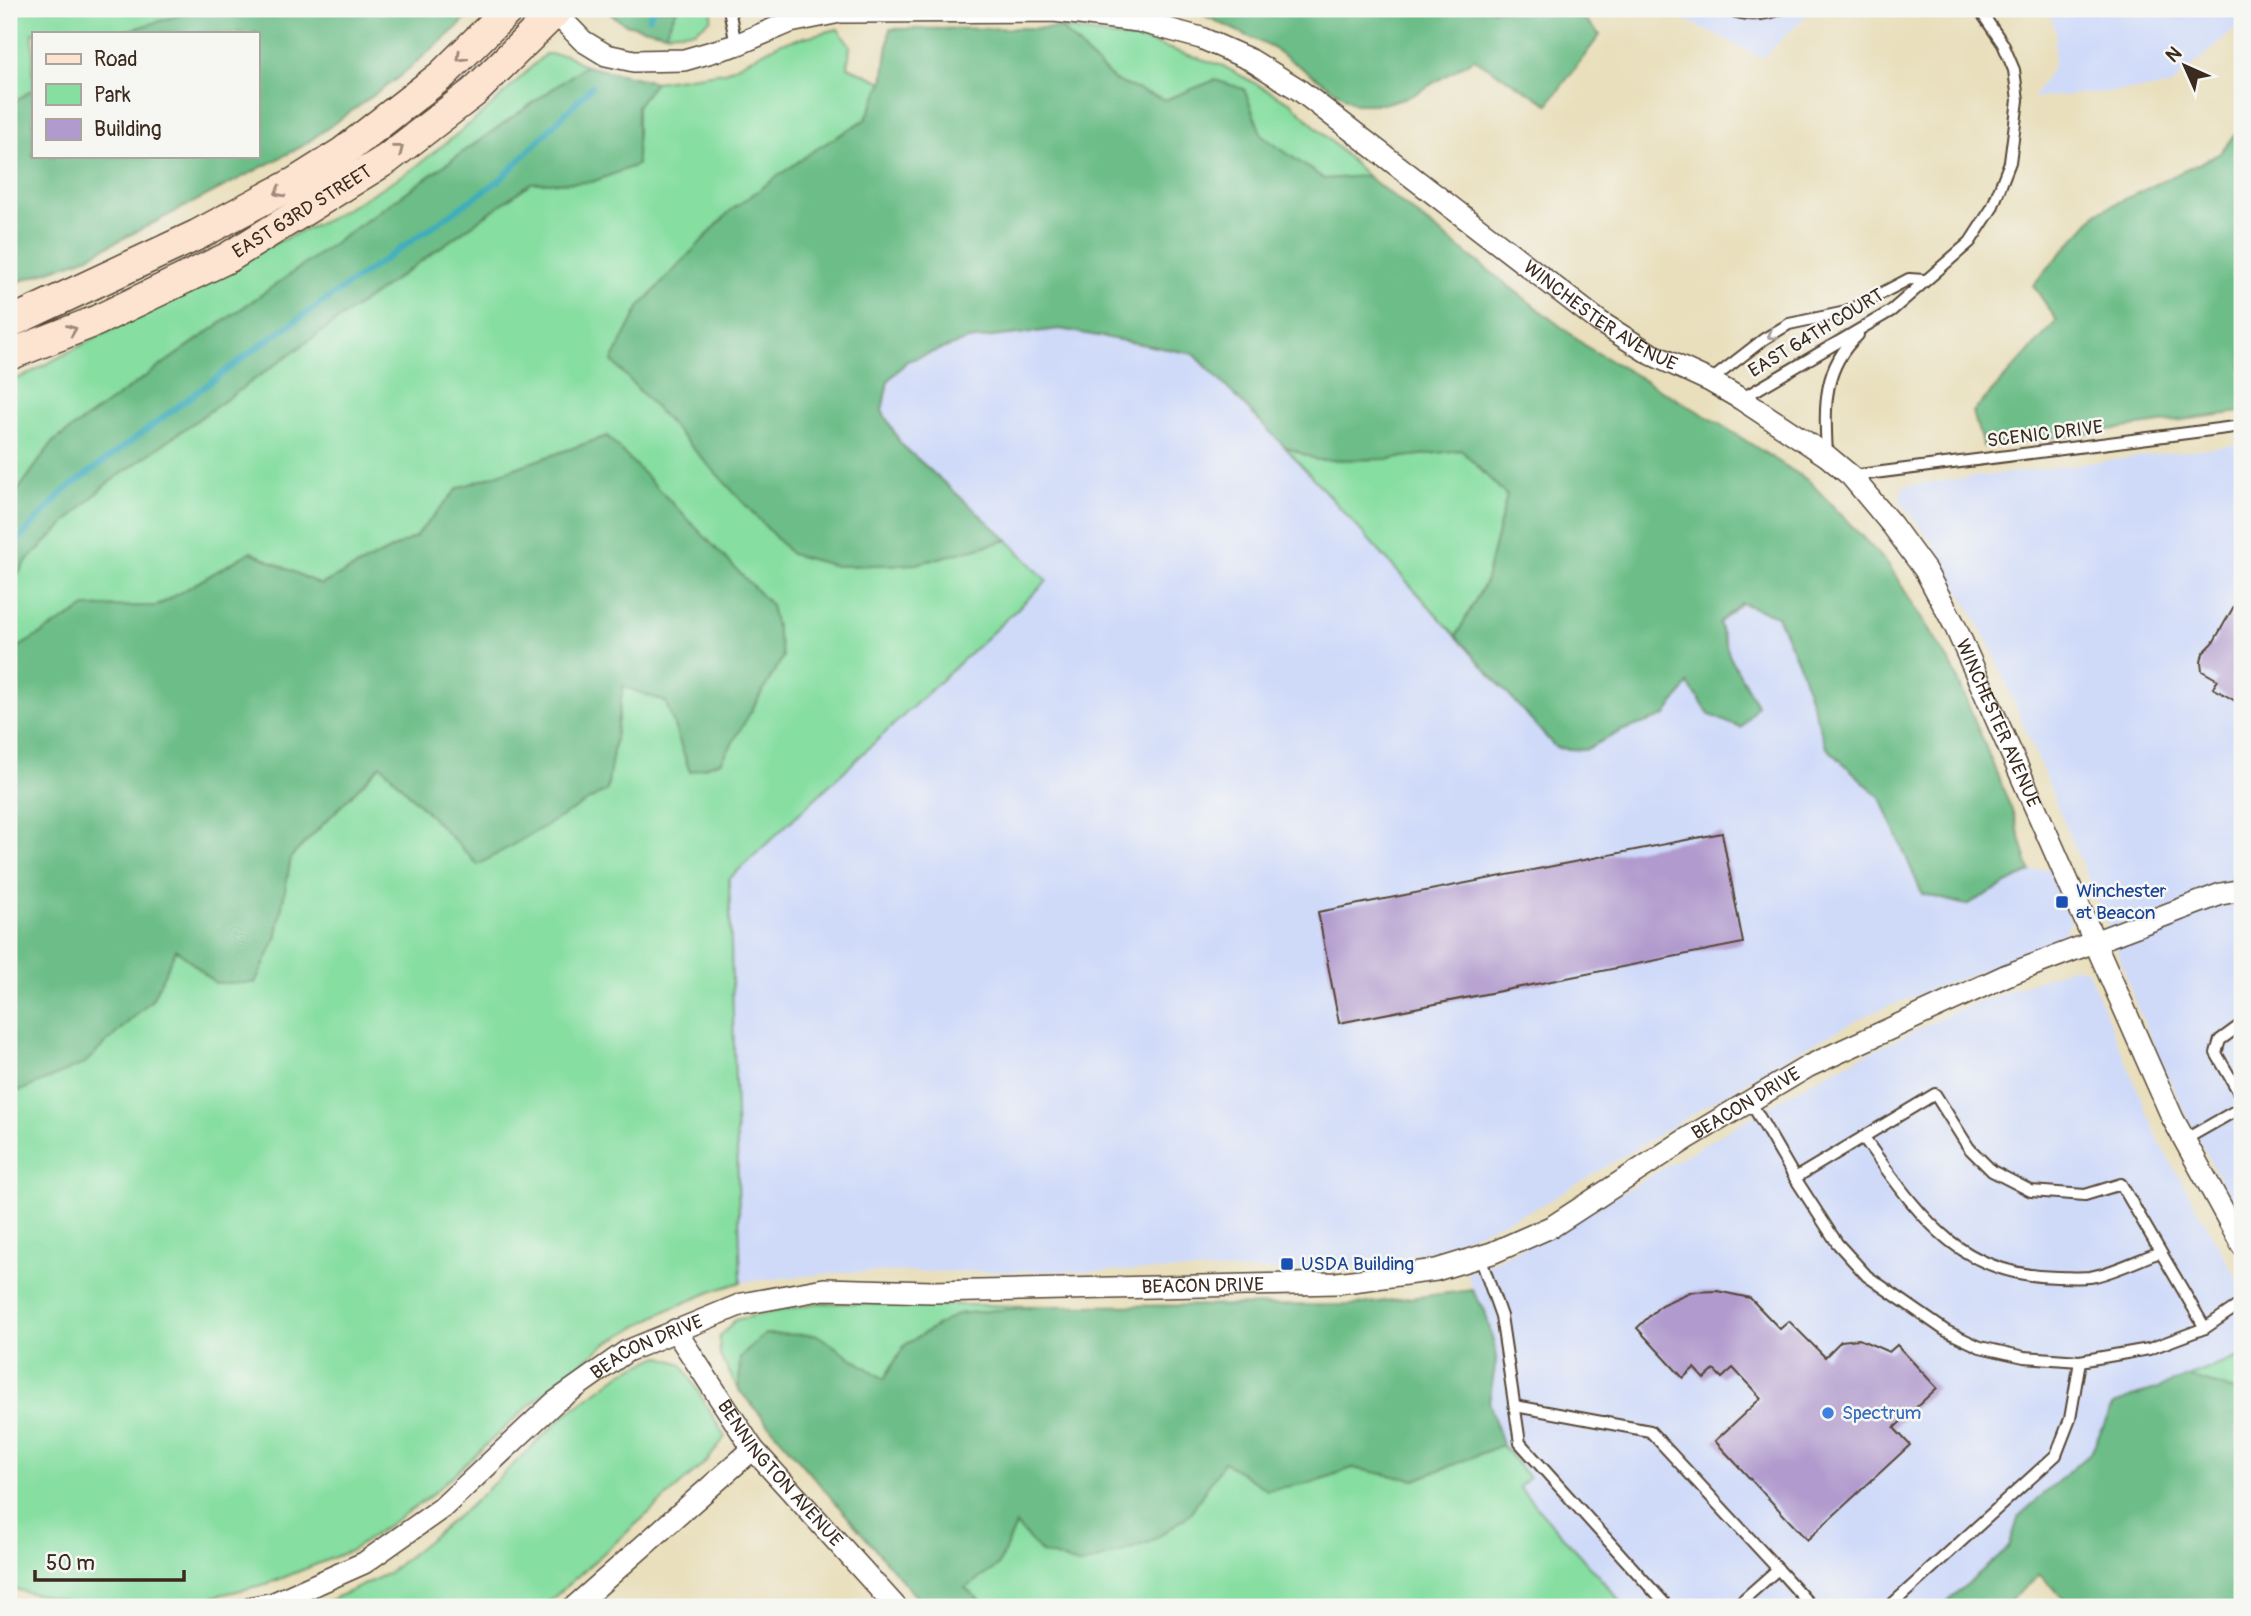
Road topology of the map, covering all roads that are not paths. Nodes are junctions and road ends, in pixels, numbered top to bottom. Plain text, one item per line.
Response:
1 (509, 9) edge
2 (729, 9) edge
3 (1727, 9) edge
4 (1781, 9) edge
5 (1979, 9) edge
6 (555, 10) edge
7 (736, 45) junction
8 (1925, 280) junction
9 (1872, 322) junction
10 (9, 323) edge
11 (9, 355) edge
12 (1710, 381) junction
13 (1741, 399) junction
14 (2242, 426) edge
15 (1827, 456) junction
16 (1851, 476) junction
17 (2242, 890) edge
18 (2095, 942) junction
19 (2242, 1024) edge
20 (2242, 1098) edge
21 (1750, 1101) junction
22 (2242, 1107) edge
23 (1863, 1137) junction
24 (2185, 1140) junction
25 (1795, 1178) junction
26 (2242, 1245) edge
27 (2160, 1252) junction
28 (1480, 1257) junction
29 (2242, 1303) edge
30 (2205, 1328) junction
31 (675, 1330) junction
32 (2080, 1361) junction
33 (1515, 1406) junction
34 (753, 1449) junction
35 (1778, 1569) junction
36 (253, 1607) edge
37 (574, 1607) edge
38 (896, 1607) edge
39 (1668, 1607) edge
40 (1735, 1607) edge
41 (1812, 1607) edge
42 (1889, 1607) edge

1 -> 10 main road, EAST 63RD STREET
2 - 7 lane
3 - 4 lane
5 - 8 lane, EAST 64TH COURT
6 - 7 street, WINCHESTER AVENUE
11 -> 6 main road, EAST 63RD STREET
7 - 12 street, WINCHESTER AVENUE
8 - 9 lane, EAST 64TH COURT
8 -> 12 lane
9 - 13 lane, EAST 64TH COURT
9 - 15 lane
12 - 13 street, WINCHESTER AVENUE
13 - 15 street, WINCHESTER AVENUE
14 - 16 lane, SCENIC DRIVE
15 - 16 street, WINCHESTER AVENUE
16 - 18 street, WINCHESTER AVENUE
17 - 18 street, BEACON DRIVE
18 - 21 street, BEACON DRIVE
18 - 24 street, WINCHESTER AVENUE
19 - 20 lane
21 - 25 lane
21 - 28 street, BEACON DRIVE
22 - 24 lane
23 - 25 lane
23 - 27 lane
23 - 27 lane
24 - 26 street, WINCHESTER AVENUE
25 - 32 lane
27 - 30 lane
28 - 31 street, BEACON DRIVE
28 - 33 lane
29 - 30 lane
30 - 32 lane
31 - 34 street, BENNINGTON AVENUE
31 - 36 street, BEACON DRIVE
32 - 42 lane
33 - 35 lane
33 - 39 lane
34 - 37 street
34 - 38 street, BENNINGTON AVENUE
35 - 40 lane
35 - 41 lane

